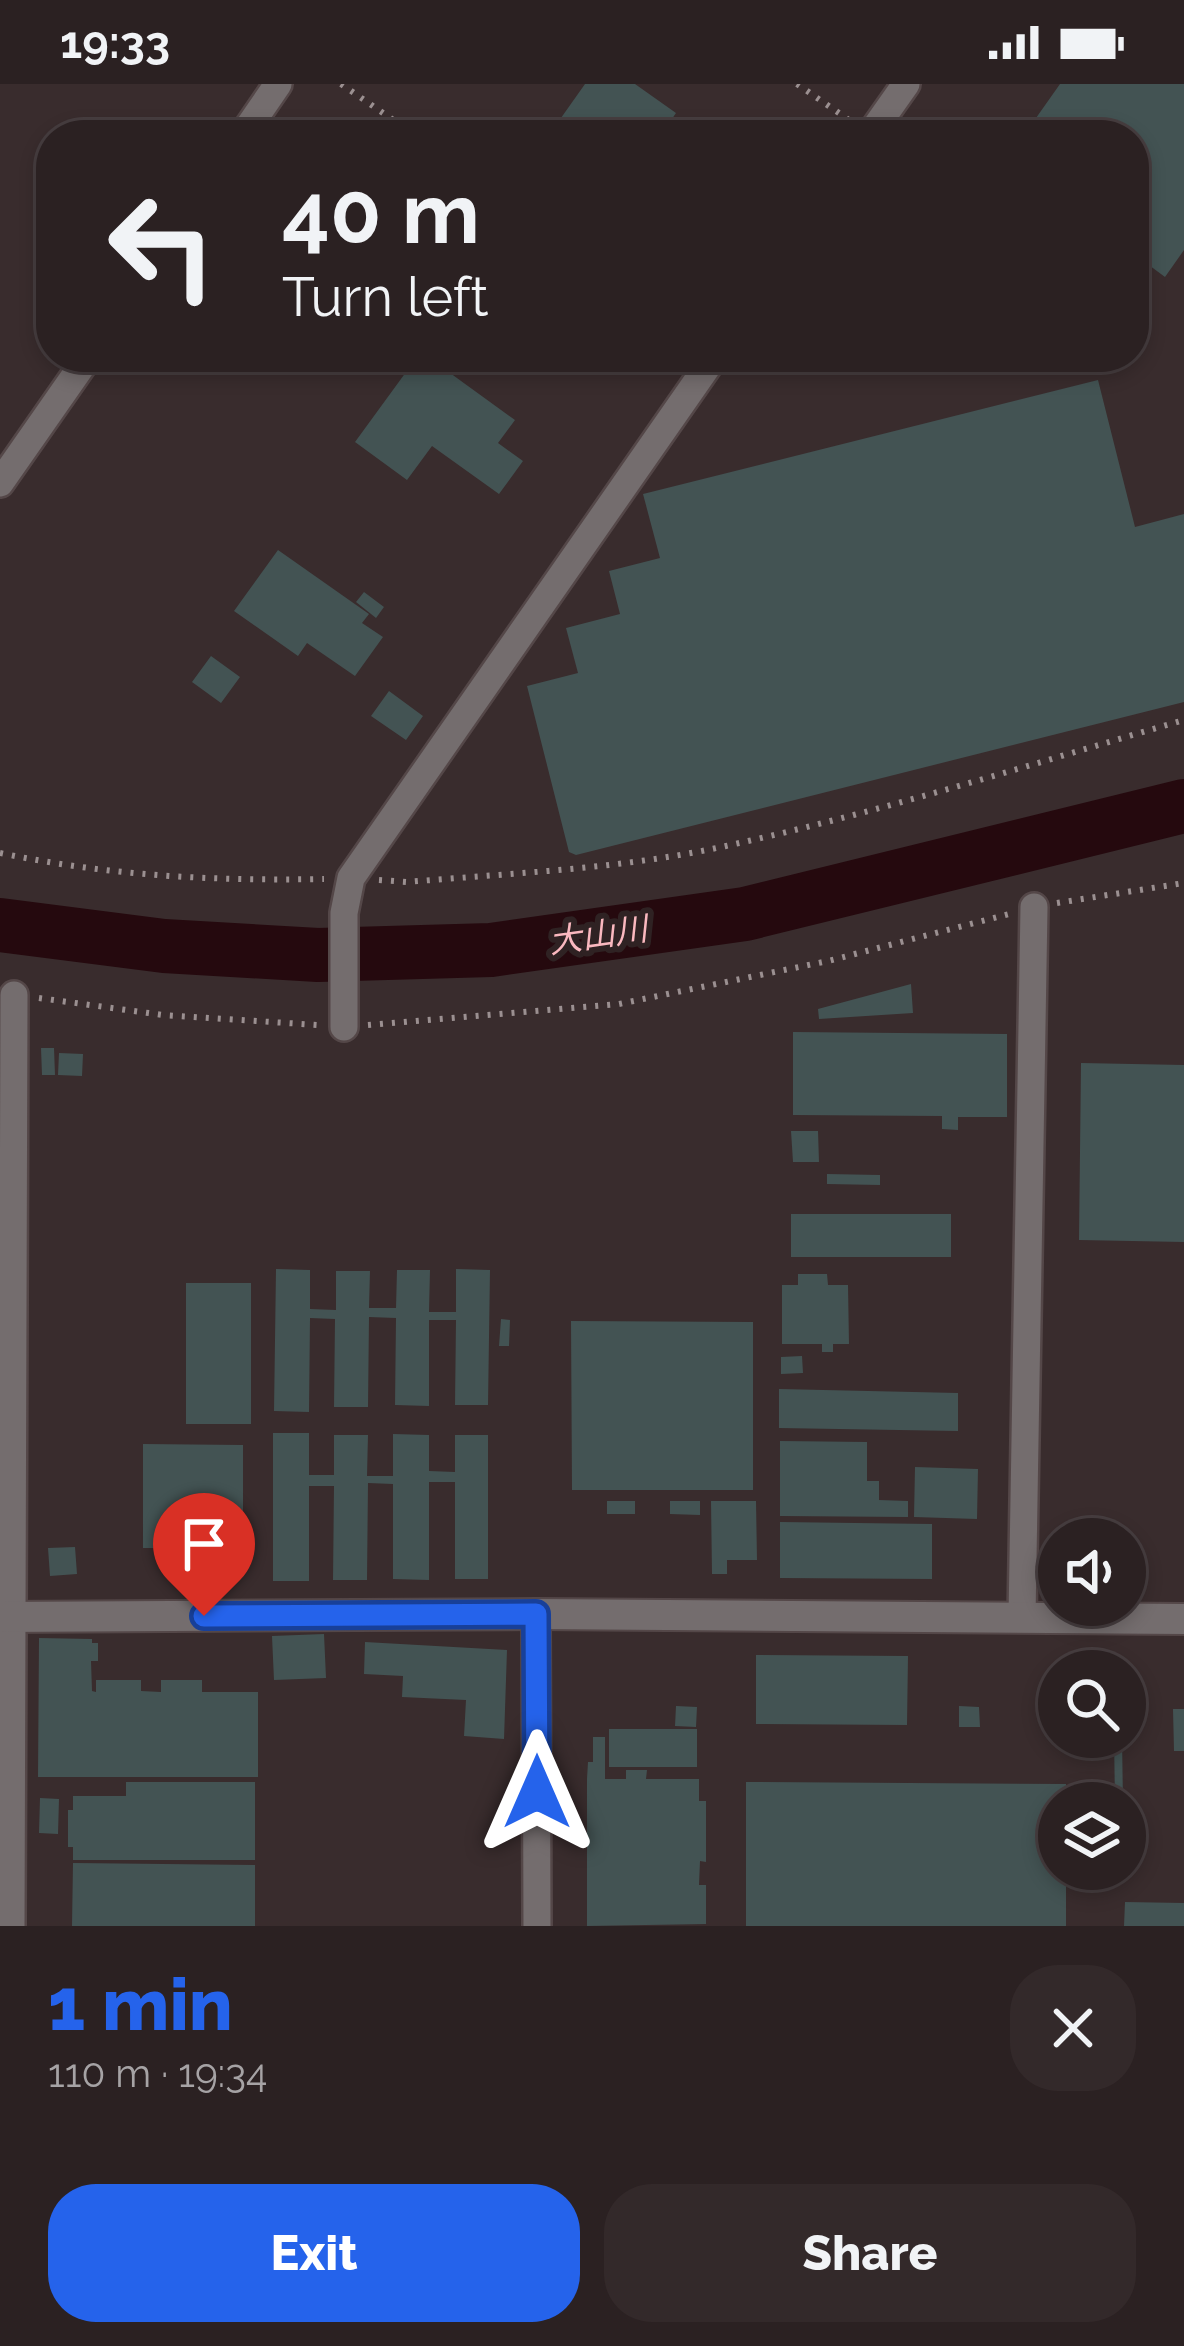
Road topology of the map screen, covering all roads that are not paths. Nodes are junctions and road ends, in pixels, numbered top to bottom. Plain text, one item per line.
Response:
1 (278, 84) edge
2 (906, 84) edge
3 (253, 120) edge
4 (881, 120) edge
5 (78, 372) edge
6 (704, 372) edge
7 (0, 483) edge
8 (1034, 908) road end
9 (14, 995) road end
10 (344, 1027) road end
11 (536, 1614) junction
12 (7, 1618) edge
13 (1022, 1618) junction
14 (1184, 1619) edge
15 (11, 1926) edge
16 (537, 1926) edge

1 - 3 street
2 - 4 street
5 - 7 street
6 - 10 street
8 - 13 street
9 - 12 street
11 - 12 street
11 - 13 street
11 - 16 street
12 - 15 street
13 - 14 street

